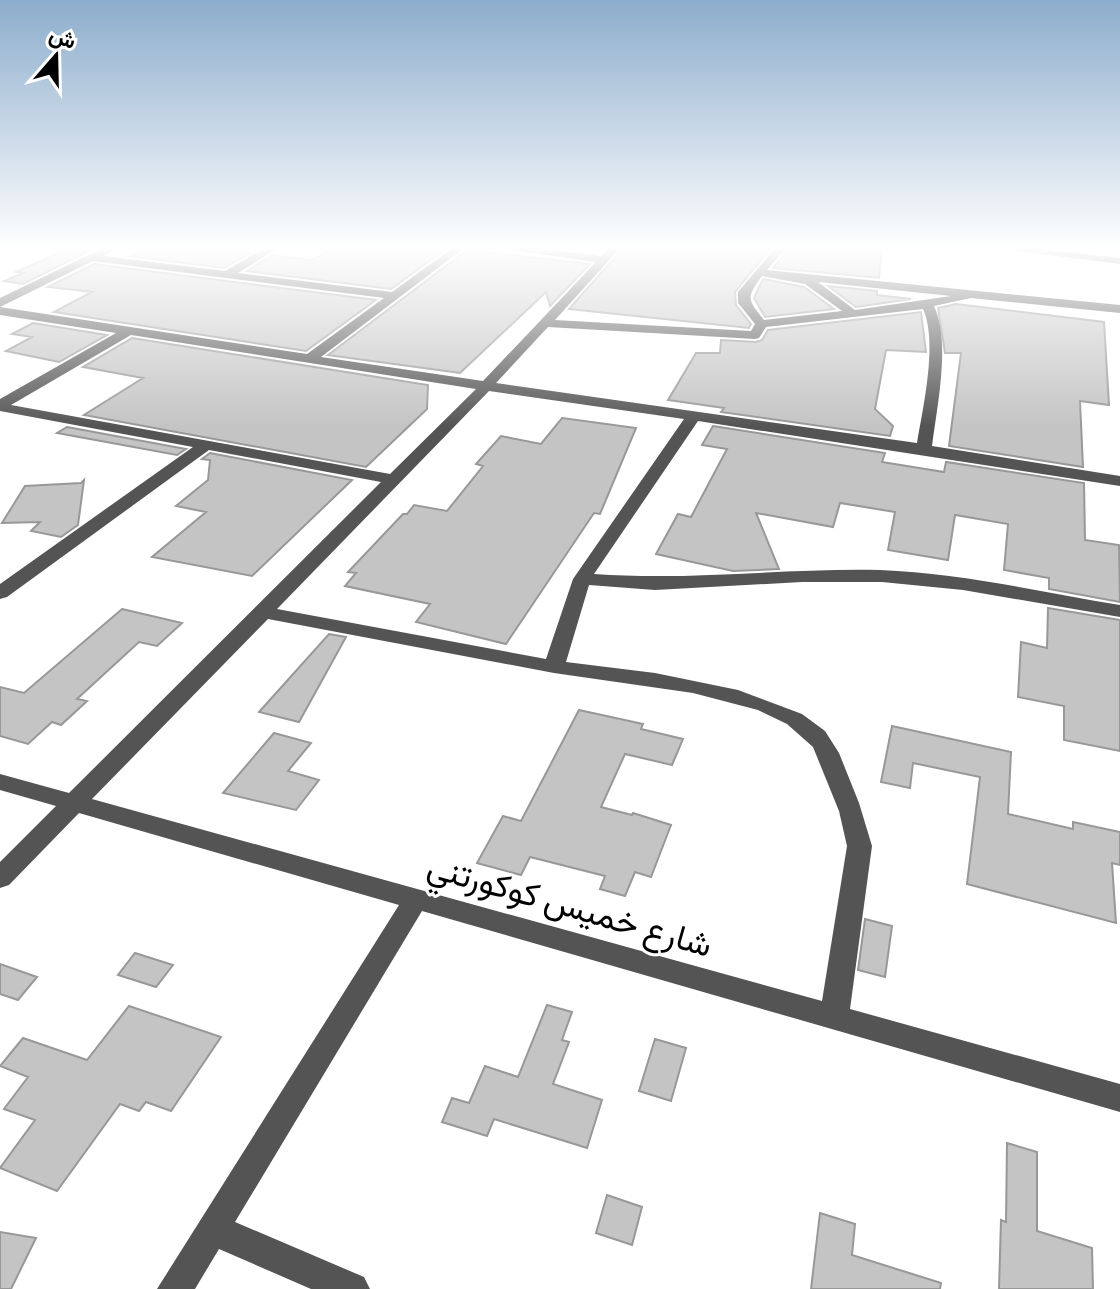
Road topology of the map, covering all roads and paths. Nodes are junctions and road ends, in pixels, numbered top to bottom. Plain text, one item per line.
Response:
1 (380, 306) edge
2 (561, 306) edge
3 (747, 306) edge
4 (844, 306) edge
5 (926, 306) edge
6 (928, 306) edge
7 (1092, 306) edge
8 (1120, 309) edge
9 (0, 311) edge
10 (850, 312) junction
11 (545, 323) junction
12 (761, 324) junction
13 (130, 330) junction
14 (311, 358) junction
15 (486, 386) junction
16 (0, 406) edge
17 (693, 417) junction
18 (208, 444) junction
19 (924, 449) junction
20 (395, 480) junction
21 (1120, 481) edge
22 (9, 577) edge
23 (582, 579) junction
24 (0, 593) edge
25 (1120, 611) edge
26 (264, 612) junction
27 (554, 667) junction
28 (0, 782) edge
29 (76, 803) junction
30 (0, 878) edge
31 (416, 899) junction
32 (834, 1017) junction
33 (1120, 1098) edge
34 (212, 1229) junction
35 (175, 1289) edge
36 (352, 1289) edge

1 - 14 street
2 - 11 street
3 - 12 street
4 - 10 street
5 - 10 street
6 - 19 street
7 - 8 street
9 - 13 street
10 - 12 street
11 - 12 street
11 - 15 street
13 - 14 street
13 - 16 street
14 - 15 street
15 - 17 street
15 - 20 street
16 - 18 street
17 - 19 street
17 - 23 street
18 - 20 street
18 - 22 street
19 - 21 street
20 - 26 street
22 - 24 street
23 - 25 street
23 - 27 street
26 - 27 street
26 - 29 street
27 - 32 street
28 - 29 street, شارع خميس كوكورتني
29 - 30 street
29 - 31 street, شارع خميس كوكورتني
31 - 32 street, شارع خميس كوكورتني
31 - 34 street
32 - 33 street, شارع خميس كوكورتني
34 - 35 street
34 - 36 street

